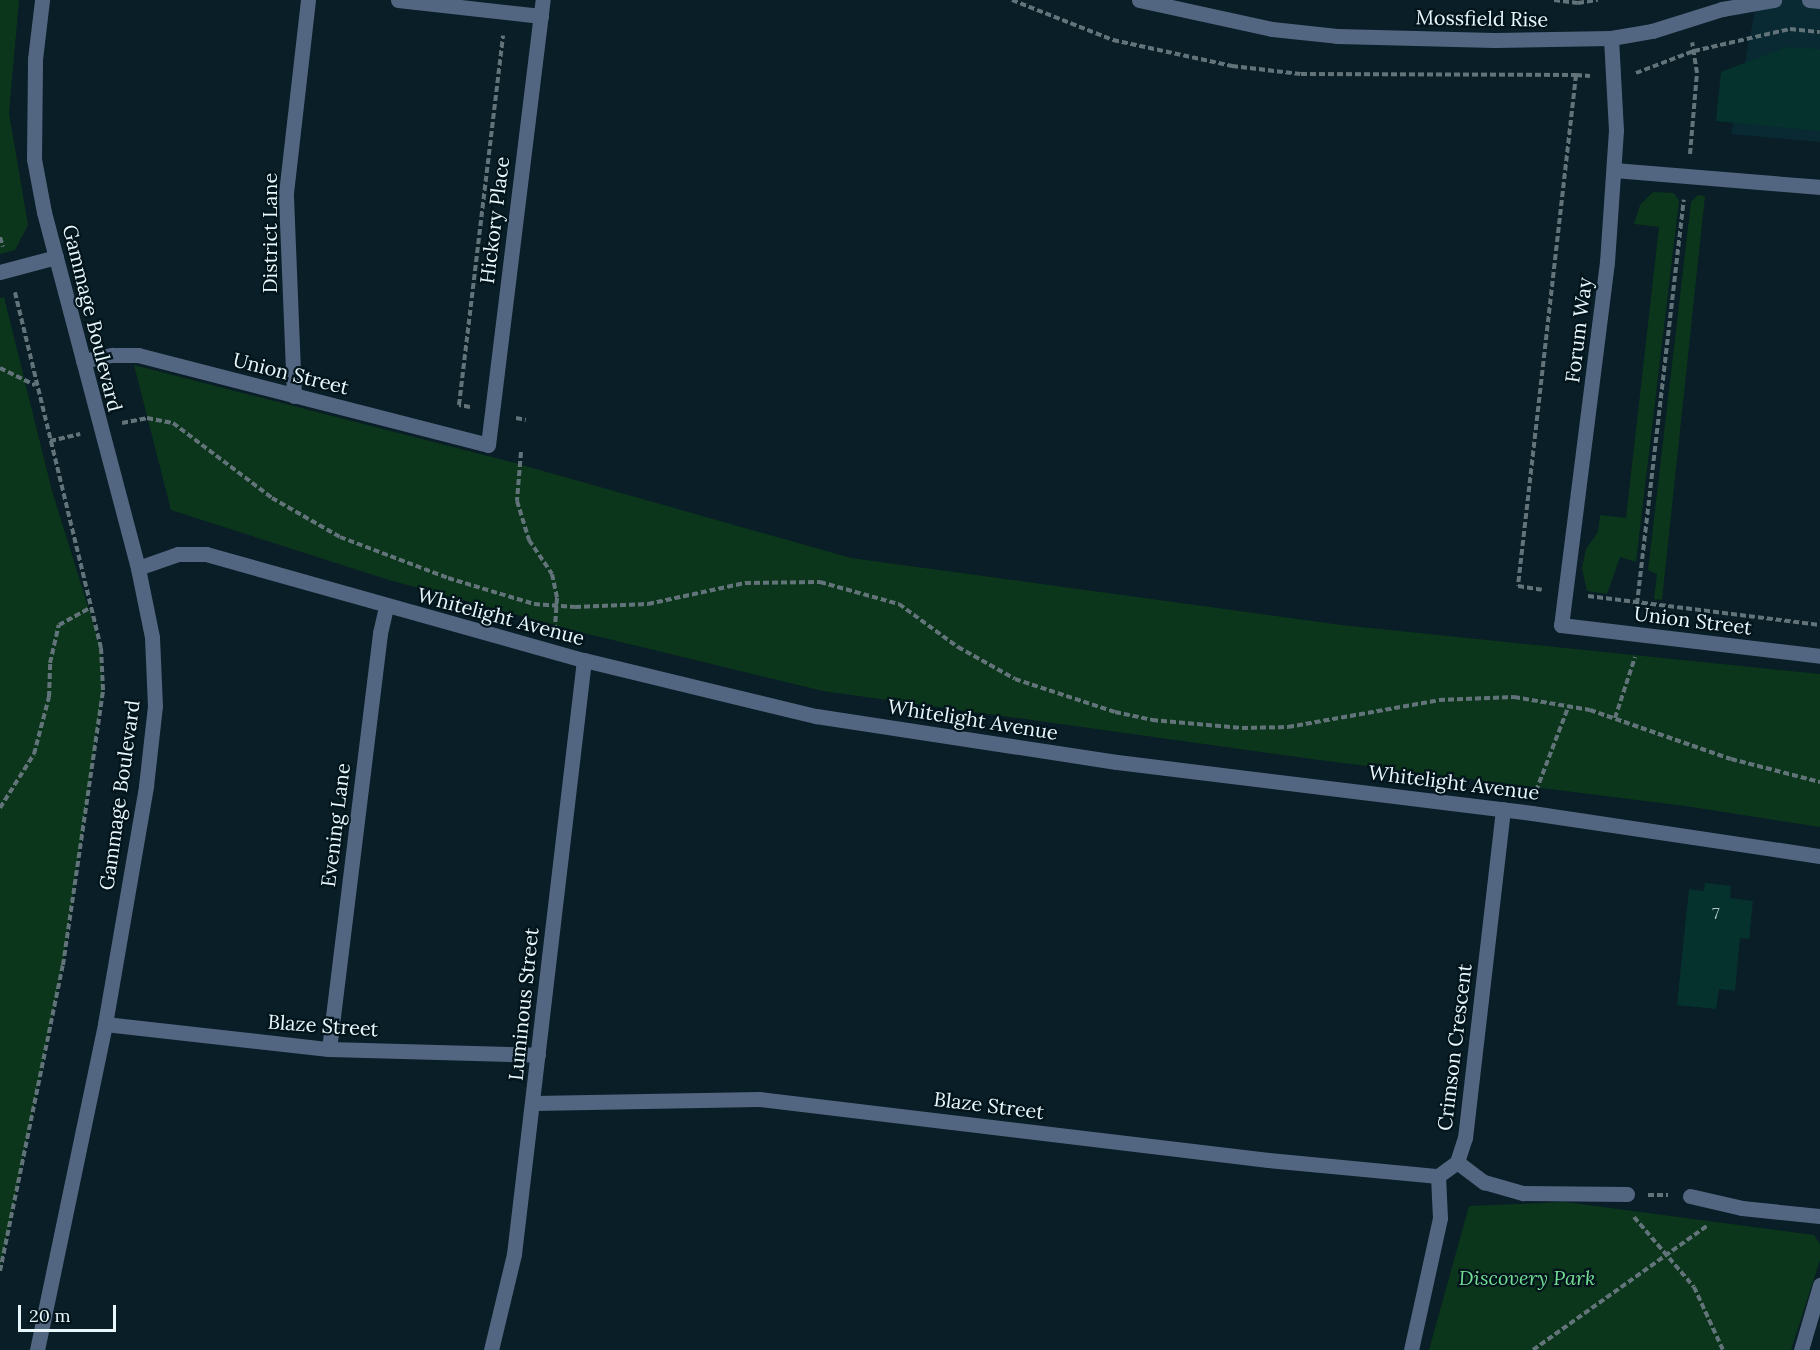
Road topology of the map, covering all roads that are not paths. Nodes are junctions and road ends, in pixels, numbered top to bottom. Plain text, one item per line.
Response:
1 (42, 0) edge
2 (308, 0) edge
3 (398, 0) edge
4 (543, 0) edge
5 (1139, 0) edge
6 (1774, 0) edge
7 (1809, 0) edge
8 (1820, 1) edge
9 (1721, 4) edge
10 (541, 16) junction
11 (1611, 38) junction
12 (1614, 170) junction
13 (1820, 187) edge
14 (56, 257) junction
15 (5, 271) edge
16 (83, 361) junction
17 (294, 396) junction
18 (488, 445) joint
19 (138, 568) junction
20 (386, 606) junction
21 (1561, 625) joint
22 (1820, 656) edge
23 (584, 660) junction
24 (1503, 809) junction
25 (1820, 856) edge
26 (105, 1024) junction
27 (329, 1049) junction
28 (538, 1056) junction
29 (533, 1103) junction
30 (1457, 1162) junction
31 (1438, 1176) junction
32 (1627, 1194) road end
33 (1690, 1196) road end
34 (1820, 1216) edge
35 (1820, 1285) edge
36 (37, 1350) edge
37 (491, 1350) edge
38 (1411, 1350) edge
39 (1801, 1350) edge

1 - 14 street, Gammage Boulevard
2 - 17 street, District Lane
3 - 10 street
4 - 10 street, Hickory Place
5 - 11 street, Mossfield Rise
6 - 9 street, Mossfield Rise
7 - 8 street
9 - 11 street, Mossfield Rise
10 - 18 street, Hickory Place
11 - 12 street, Forum Way
12 - 13 street
12 - 21 street, Forum Way
14 - 15 street
14 - 16 street, Gammage Boulevard
16 - 17 street, Union Street
16 - 19 street, Gammage Boulevard
17 - 18 street, Union Street
19 - 20 street, Whitelight Avenue
19 - 26 street, Gammage Boulevard
20 - 23 street, Whitelight Avenue
20 - 27 street, Evening Lane
21 - 22 street, Union Street
23 - 24 street, Whitelight Avenue
23 - 28 street, Luminous Street
24 - 25 street, Whitelight Avenue
24 - 30 street, Crimson Crescent
26 - 27 street, Blaze Street
26 - 36 street, Gammage Boulevard
27 - 28 street, Blaze Street
28 - 29 street, Luminous Street
29 - 31 street, Blaze Street
29 - 37 street, Luminous Street
30 - 31 street
30 - 32 street
31 - 38 street
33 - 34 street
35 - 39 street

